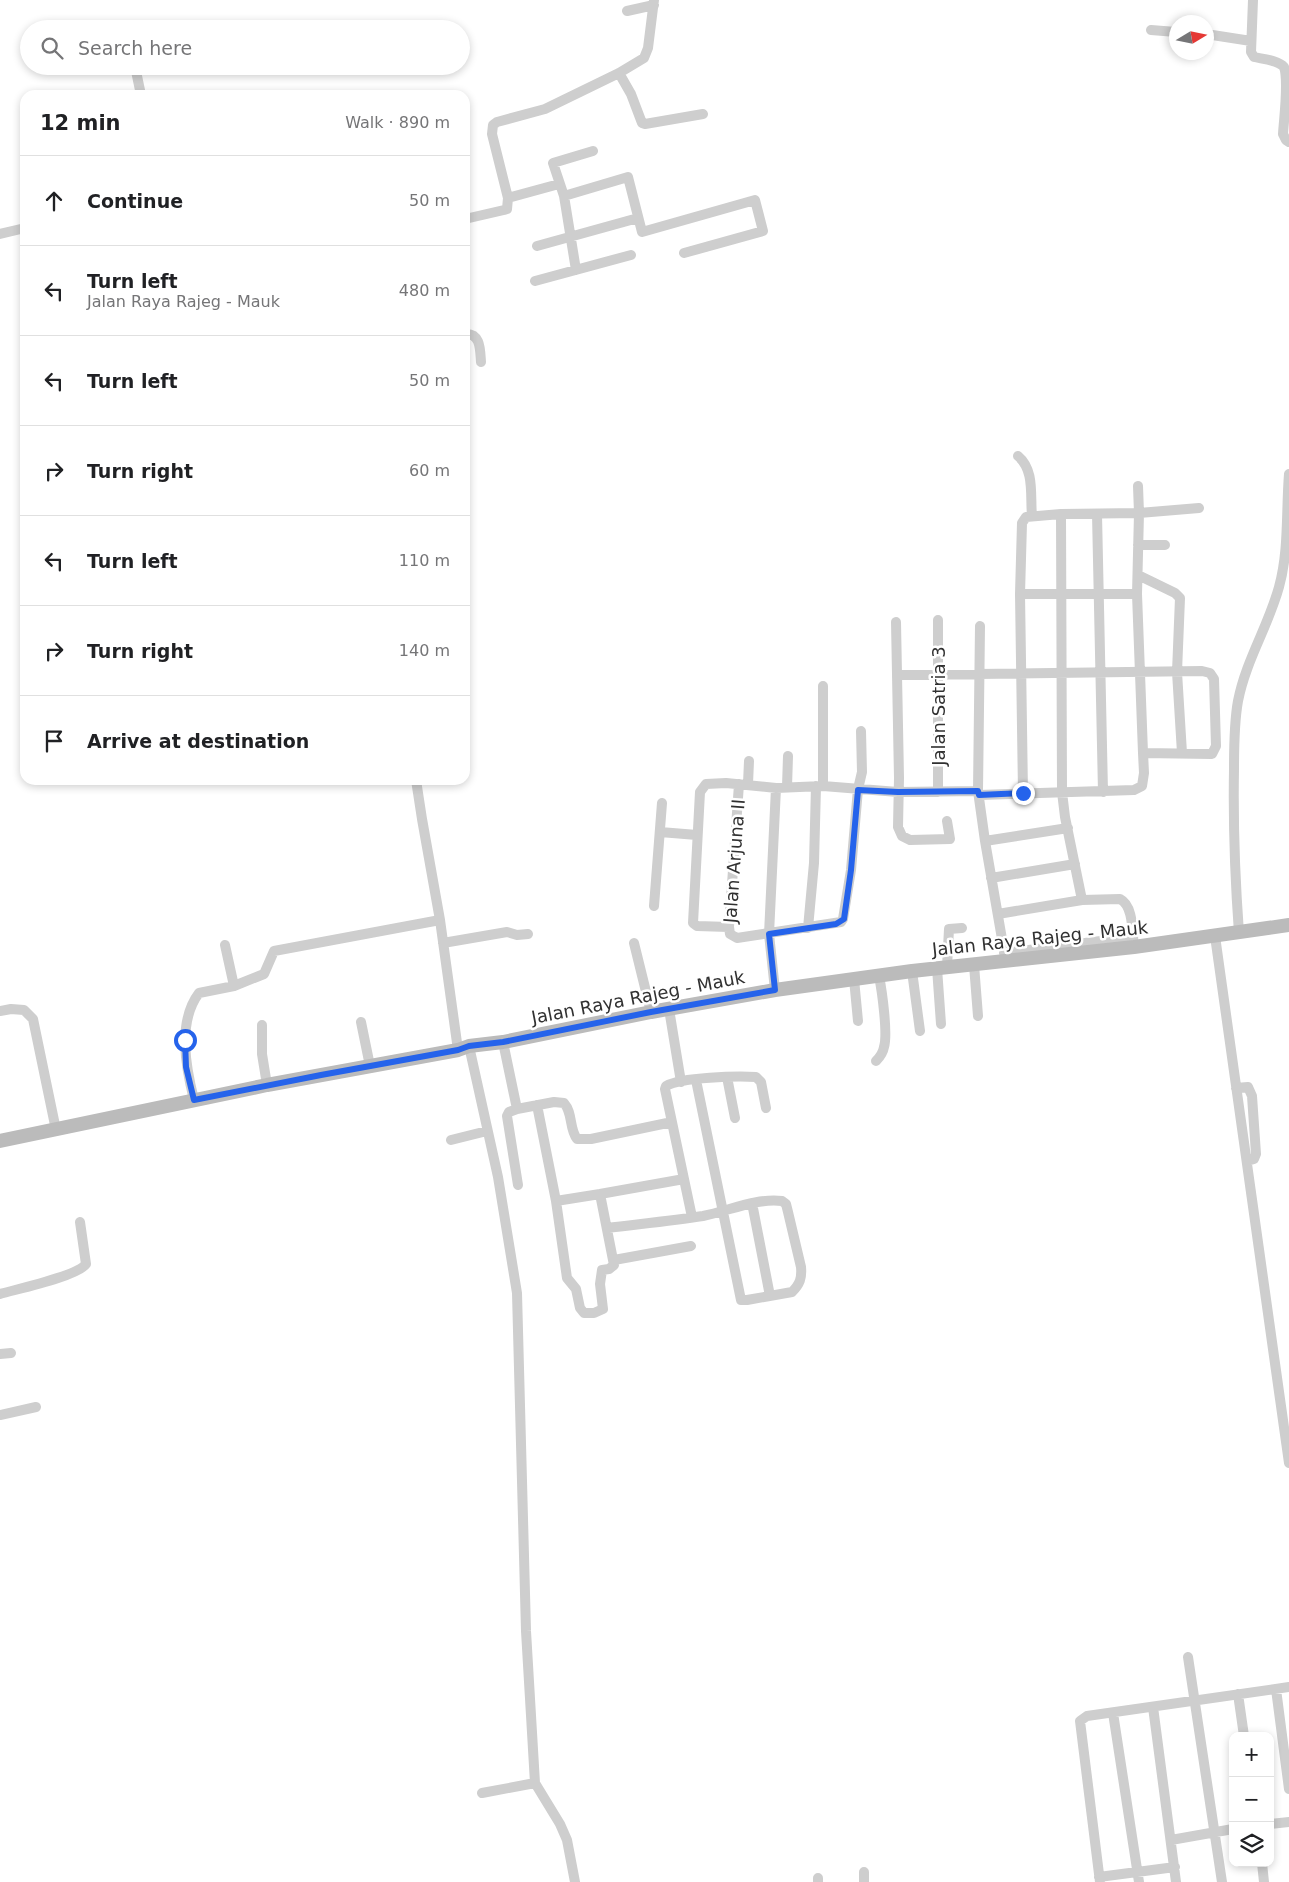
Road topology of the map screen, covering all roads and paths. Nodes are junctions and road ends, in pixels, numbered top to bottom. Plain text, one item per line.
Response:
1 (1253, 0) edge
2 (654, 3) edge
3 (627, 11) dead end
4 (1151, 30) dead end
5 (1169, 31) edge
6 (1214, 35) edge
7 (1251, 41) junction
8 (620, 73) junction
9 (137, 75) edge
10 (139, 90) edge
11 (703, 114) dead end
12 (1289, 142) edge
13 (593, 151) dead end
14 (559, 184) junction
15 (564, 196) junction
16 (508, 198) junction
17 (470, 218) edge
18 (638, 218) junction
19 (20, 229) edge
20 (0, 234) edge
21 (570, 237) junction
22 (537, 246) dead end
23 (684, 253) dead end
24 (631, 255) dead end
25 (576, 270) junction
26 (535, 281) dead end
27 (470, 334) edge
28 (481, 362) dead end
29 (1018, 456) dead end
30 (1289, 474) edge
31 (1138, 486) dead end
32 (1199, 508) dead end
33 (1139, 513) junction
34 (1061, 514) junction
35 (1097, 514) junction
36 (1032, 516) junction
37 (1138, 545) junction
38 (1165, 545) dead end
39 (1138, 575) junction
40 (1061, 593) junction
41 (1020, 594) junction
42 (1099, 594) junction
43 (1137, 594) junction
44 (938, 620) dead end
45 (896, 622) dead end
46 (980, 626) dead end
47 (1022, 672) junction
48 (1139, 672) junction
49 (1176, 672) junction
50 (1061, 673) junction
51 (1101, 673) junction
52 (979, 674) junction
53 (898, 675) junction
54 (938, 675) junction
55 (823, 686) dead end
56 (861, 730) dead end
57 (1143, 753) junction
58 (1182, 753) junction
59 (788, 756) dead end
60 (749, 761) dead end
61 (744, 784) junction
62 (417, 785) edge
63 (819, 786) junction
64 (782, 787) junction
65 (858, 790) junction
66 (898, 792) junction
67 (938, 792) junction
68 (1062, 792) junction
69 (1103, 792) junction
70 (979, 793) junction
71 (1023, 793) junction
72 (662, 803) dead end
73 (947, 821) dead end
74 (1068, 828) junction
75 (660, 832) junction
76 (697, 835) junction
77 (985, 841) junction
78 (1075, 864) junction
79 (991, 878) junction
80 (1082, 900) junction
81 (654, 906) dead end
82 (998, 914) junction
83 (440, 920) junction
84 (1289, 925) edge
85 (808, 928) junction
86 (962, 928) dead end
87 (731, 932) junction
88 (1239, 932) junction
89 (528, 934) dead end
90 (769, 934) junction
91 (1215, 936) junction
92 (634, 942) dead end
93 (1133, 942) junction
94 (443, 943) junction
95 (225, 945) dead end
96 (1005, 957) junction
97 (974, 965) junction
98 (942, 968) junction
99 (912, 971) junction
100 (879, 976) junction
101 (854, 979) junction
102 (234, 986) junction
103 (775, 990) junction
104 (669, 1009) junction
105 (0, 1011) edge
106 (651, 1012) junction
107 (978, 1016) dead end
108 (858, 1021) dead end
109 (361, 1022) dead end
110 (941, 1024) dead end
111 (262, 1025) dead end
112 (920, 1031) dead end
113 (503, 1042) junction
114 (464, 1048) junction
115 (876, 1061) dead end
116 (370, 1066) junction
117 (727, 1077) junction
118 (696, 1080) junction
119 (681, 1082) junction
120 (267, 1085) junction
121 (1236, 1088) junction
122 (194, 1100) junction
123 (537, 1105) junction
124 (766, 1108) dead end
125 (516, 1110) junction
126 (735, 1118) dead end
127 (672, 1122) junction
128 (56, 1130) junction
129 (487, 1131) junction
130 (451, 1140) dead end
131 (0, 1141) edge
132 (1247, 1161) junction
133 (684, 1179) junction
134 (518, 1185) dead end
135 (600, 1194) junction
136 (556, 1200) junction
137 (752, 1203) junction
138 (724, 1211) junction
139 (692, 1217) junction
140 (80, 1222) dead end
141 (607, 1228) junction
142 (691, 1246) dead end
143 (614, 1260) junction
144 (0, 1294) edge
145 (770, 1296) junction
146 (36, 1407) dead end
147 (0, 1414) edge
148 (1289, 1461) edge
149 (1188, 1657) dead end
150 (1289, 1687) edge
151 (1276, 1689) junction
152 (1238, 1694) junction
153 (1194, 1700) junction
154 (1153, 1706) junction
155 (1113, 1713) junction
156 (1243, 1732) edge
157 (535, 1783) junction
158 (1289, 1789) edge
159 (482, 1793) dead end
160 (1289, 1822) edge
161 (1274, 1824) edge
162 (1229, 1829) edge
163 (1213, 1831) junction
164 (1171, 1840) junction
165 (1175, 1867) junction
166 (1262, 1867) edge
167 (1139, 1877) edge
168 (1100, 1880) edge
169 (575, 1882) edge
170 (1176, 1882) edge
171 (1222, 1882) edge
172 (1264, 1882) edge

1 - 7 street
2 - 3 street
2 - 8 street
4 - 5 street
6 - 7 street
7 - 12 street
8 - 11 street
8 - 16 street
9 - 10 street
13 - 14 street
14 - 15 street
14 - 16 street
15 - 18 street
15 - 21 street
16 - 17 street
18 - 21 street
18 - 23 street
19 - 20 street
21 - 22 street
21 - 25 street
24 - 25 street
25 - 26 street
27 - 28 street
29 - 36 street
30 - 88 street
31 - 33 street
32 - 33 street
33 - 35 street
33 - 37 street
34 - 35 street
34 - 36 street
34 - 40 street
35 - 42 street
36 - 41 street
37 - 38 street
37 - 39 street
39 - 43 street
39 - 49 street
40 - 41 street
40 - 42 street
40 - 50 street
41 - 47 street
42 - 43 street
42 - 51 street
43 - 48 street
44 - 54 street, Jalan Satria 3
45 - 53 street
46 - 52 street
47 - 50 street
47 - 52 street
47 - 71 street
48 - 49 street
48 - 51 street
48 - 57 street
49 - 58 street
49 - 58 street
50 - 51 street
50 - 68 street
51 - 69 street
52 - 54 street
52 - 70 street
53 - 54 street
53 - 66 street
54 - 67 street, Jalan Satria 3
55 - 63 street
56 - 65 street
57 - 58 street
57 - 69 street
59 - 64 street
60 - 61 street, Jalan Arjuna II
61 - 64 street
61 - 76 street
61 - 87 street, Jalan Arjuna II
62 - 83 street
63 - 64 street
63 - 65 street
63 - 85 street
64 - 90 street
65 - 66 street
65 - 85 street
66 - 67 street
66 - 73 street
67 - 70 street
68 - 69 street
68 - 71 street
68 - 74 street
70 - 71 street
70 - 77 street
72 - 75 street
74 - 77 street
74 - 78 street
75 - 76 street
75 - 81 street
76 - 87 street
77 - 79 street
78 - 79 street
78 - 80 street
79 - 82 street
80 - 82 street
80 - 93 street
82 - 96 street
83 - 94 street
83 - 102 street
84 - 88 main road, Jalan Raya Rajeg - Mauk
85 - 90 street
86 - 98 street
87 - 90 street
88 - 91 main road, Jalan Raya Rajeg - Mauk
89 - 94 street
90 - 103 street
91 - 93 main road, Jalan Raya Rajeg - Mauk
91 - 121 street
92 - 106 street
93 - 96 main road, Jalan Raya Rajeg - Mauk
94 - 114 street
95 - 102 street
96 - 97 main road, Jalan Raya Rajeg - Mauk
97 - 98 main road, Jalan Raya Rajeg - Mauk
97 - 107 street
98 - 99 main road, Jalan Raya Rajeg - Mauk
98 - 110 street
99 - 100 main road, Jalan Raya Rajeg - Mauk
99 - 112 street
100 - 101 main road, Jalan Raya Rajeg - Mauk
100 - 115 street
101 - 103 main road, Jalan Raya Rajeg - Mauk
101 - 108 street
102 - 122 street
103 - 104 main road, Jalan Raya Rajeg - Mauk
104 - 106 main road, Jalan Raya Rajeg - Mauk
104 - 119 street
105 - 128 street
106 - 113 main road, Jalan Raya Rajeg - Mauk
109 - 116 street
111 - 120 street
113 - 114 main road, Jalan Raya Rajeg - Mauk
113 - 125 street
114 - 116 main road, Jalan Raya Rajeg - Mauk
114 - 129 street
116 - 120 main road, Jalan Raya Rajeg - Mauk
117 - 118 street
117 - 124 street
117 - 126 street
118 - 119 street
118 - 138 street
119 - 127 street
120 - 122 main road, Jalan Raya Rajeg - Mauk
121 - 132 street
121 - 132 street
122 - 128 main road, Jalan Raya Rajeg - Mauk
123 - 125 street
123 - 127 street
123 - 136 street
125 - 134 street
127 - 133 street
128 - 131 main road, Jalan Raya Rajeg - Mauk
129 - 130 street
129 - 157 street
132 - 148 street
133 - 135 street
133 - 139 street
135 - 136 street
135 - 141 street
136 - 143 street
137 - 138 street
137 - 145 street
137 - 145 street
138 - 139 street
138 - 145 street
139 - 141 street
140 - 144 street
141 - 143 street
142 - 143 street
146 - 147 street
149 - 153 street
150 - 151 street
151 - 152 street
151 - 158 street
152 - 153 street
152 - 156 street
153 - 154 street
153 - 163 street
154 - 155 street
154 - 164 street
155 - 167 street
155 - 168 street
157 - 159 street
157 - 169 street
160 - 161 street
162 - 163 street
163 - 164 street
163 - 171 street
164 - 165 street
165 - 167 street
165 - 170 street
166 - 172 street
167 - 168 street

